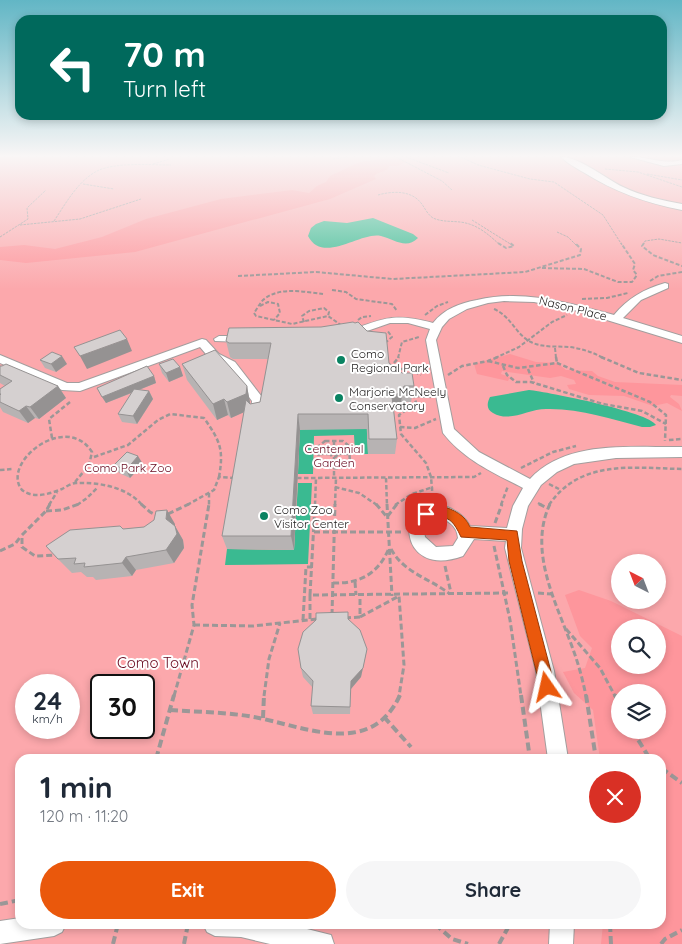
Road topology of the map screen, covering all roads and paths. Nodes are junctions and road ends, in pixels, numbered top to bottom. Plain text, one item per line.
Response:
1 (34, 201) edge
2 (69, 201) edge
3 (135, 201) edge
4 (419, 201) edge
5 (584, 201) edge
6 (652, 201) edge
7 (682, 207) edge
8 (54, 220) junction
9 (472, 220) dead end
10 (20, 225) junction
11 (557, 232) dead end
12 (0, 237) edge
13 (682, 243) edge
14 (682, 266) edge
15 (541, 268) junction
16 (682, 272) edge
17 (238, 276) dead end
18 (648, 282) dead end
19 (665, 286) dead end
20 (332, 290) dead end
21 (630, 292) dead end
22 (323, 294) dead end
23 (451, 301) dead end
24 (580, 304) junction
25 (260, 306) junction
26 (494, 309) dead end
27 (328, 316) junction
28 (304, 318) junction
29 (617, 319) junction
30 (274, 320) junction
31 (397, 320) junction
32 (383, 321) junction
33 (417, 322) junction
34 (354, 325) edge
35 (345, 327) edge
36 (435, 327) junction
37 (336, 336) edge
38 (255, 338) edge
39 (219, 339) dead end
40 (682, 340) edge
41 (529, 341) junction
42 (381, 343) edge
43 (555, 348) junction
44 (0, 359) edge
45 (488, 361) junction
46 (557, 363) junction
47 (502, 366) junction
48 (446, 368) dead end
49 (528, 368) junction
50 (394, 369) junction
51 (421, 374) dead end
52 (447, 375) junction
53 (395, 379) edge
54 (682, 380) edge
55 (534, 383) junction
56 (449, 384) dead end
57 (407, 385) edge
58 (410, 396) edge
59 (415, 396) junction
60 (70, 402) dead end
61 (432, 404) dead end
62 (433, 412) dead end
63 (257, 415) edge
64 (42, 417) dead end
65 (49, 419) junction
66 (666, 424) junction
67 (400, 428) junction
68 (52, 438) junction
69 (682, 439) edge
70 (334, 441) junction
71 (580, 445) dead end
72 (334, 452) junction
73 (682, 452) edge
74 (24, 453) dead end
75 (318, 454) junction
76 (330, 454) junction
77 (337, 454) junction
78 (349, 454) junction
79 (334, 457) junction
80 (93, 458) junction
81 (16, 463) dead end
82 (334, 468) junction
83 (477, 468) dead end
84 (13, 469) junction
85 (682, 469) edge
86 (0, 470) edge
87 (431, 477) junction
88 (514, 477) junction
89 (219, 478) junction
90 (239, 478) edge
91 (297, 478) edge
92 (316, 478) junction
93 (335, 478) junction
94 (386, 478) junction
95 (75, 482) junction
96 (335, 486) junction
97 (432, 486) junction
98 (531, 486) junction
99 (98, 487) junction
100 (559, 489) junction
101 (57, 491) junction
102 (209, 493) junction
103 (433, 502) dead end
104 (547, 508) junction
105 (46, 511) junction
106 (388, 518) junction
107 (314, 532) junction
108 (388, 532) junction
109 (402, 532) dead end
110 (334, 533) junction
111 (466, 533) dead end
112 (494, 533) junction
113 (22, 535) junction
114 (513, 535) junction
115 (390, 546) junction
116 (0, 551) edge
117 (62, 554) edge
118 (445, 566) dead end
119 (312, 567) junction
120 (355, 582) junction
121 (333, 583) junction
122 (524, 593) junction
123 (334, 594) junction
124 (505, 594) junction
125 (552, 594) junction
126 (310, 595) junction
127 (358, 595) junction
128 (451, 595) junction
129 (392, 596) junction
130 (399, 596) junction
131 (360, 617) junction
132 (342, 618) edge
133 (310, 619) junction
134 (325, 619) edge
135 (332, 619) edge
136 (303, 620) junction
137 (280, 623) junction
138 (194, 625) junction
139 (564, 626) junction
140 (611, 688) edge
141 (170, 710) junction
142 (384, 717) junction
143 (263, 718) junction
144 (638, 739) edge
145 (411, 747) dead end
146 (157, 754) edge
147 (529, 754) edge
148 (557, 754) edge
149 (595, 754) edge
150 (647, 754) edge
151 (666, 772) edge
152 (682, 783) edge
153 (15, 901) edge
154 (0, 904) edge
155 (24, 929) edge
156 (117, 929) edge
157 (187, 929) edge
158 (258, 929) edge
159 (441, 929) edge
160 (507, 929) edge
161 (562, 929) edge
162 (610, 929) edge
163 (682, 930) edge
164 (0, 933) edge
165 (113, 944) edge
166 (184, 944) edge
167 (322, 944) edge
168 (468, 944) edge
169 (499, 944) edge
170 (561, 944) edge
171 (611, 944) edge
172 (661, 944) edge

1 - 10 path
2 - 8 path
3 - 8 path
4 - 9 path
5 - 15 path
6 - 7 main road
8 - 10 path
10 - 12 path
11 - 15 path
13 - 14 path
15 - 17 path
16 - 18 path
19 - 29 street
20 - 31 path
21 - 24 path
22 - 25 path
23 - 33 path
24 - 29 street, Nason Place
24 - 36 street, Nason Place
24 - 41 path
25 - 30 path
25 - 30 path
26 - 41 path
27 - 28 path
27 - 28 path
27 - 35 path
28 - 30 path
29 - 40 street, Nason Place
31 - 32 street
31 - 33 street
32 - 34 path
32 - 37 street
32 - 42 path
33 - 36 street
33 - 50 path
36 - 88 street
38 - 39 street
41 - 43 path
41 - 45 path
43 - 46 path
43 - 54 path
44 - 63 street
45 - 47 path
45 - 52 path
46 - 49 path
46 - 66 path
47 - 49 path
47 - 55 path
48 - 52 path
49 - 55 path
50 - 51 path
50 - 53 path
52 - 56 path
55 - 66 path
57 - 59 path
58 - 59 path
59 - 61 path
59 - 67 path
60 - 65 path
62 - 67 path
64 - 65 path
65 - 68 path
66 - 69 path
67 - 87 path
68 - 74 path
68 - 80 path
70 - 72 path
70 - 75 path
70 - 78 path
71 - 88 path
72 - 76 path
72 - 77 path
73 - 98 street
75 - 76 path
75 - 82 path
76 - 79 path
77 - 78 path
77 - 79 path
78 - 82 path
79 - 82 path
80 - 89 path
80 - 95 path
81 - 84 path
82 - 93 path
83 - 87 path
84 - 86 path
84 - 101 path
85 - 100 path
87 - 94 path
87 - 97 path
88 - 98 street
88 - 98 path
88 - 98 path
88 - 112 path
89 - 90 path
89 - 102 path
91 - 92 path
92 - 93 path
92 - 107 path
93 - 94 path
93 - 96 path
94 - 106 path
95 - 99 path
95 - 101 path
96 - 106 path
96 - 110 path
97 - 103 path
97 - 106 path
98 - 100 path
98 - 104 path
98 - 114 street
99 - 102 path
99 - 105 path
100 - 104 path
101 - 105 path
102 - 138 path
104 - 125 path
105 - 113 path
106 - 108 path
107 - 110 path
107 - 119 path
108 - 109 path
108 - 110 path
108 - 115 path
110 - 121 path
111 - 112 street
112 - 114 street
112 - 124 path
113 - 116 path
113 - 117 path
114 - 122 street
115 - 120 path
115 - 128 path
115 - 129 path
118 - 128 path
119 - 126 path
119 - 136 path
120 - 121 path
120 - 127 path
121 - 123 path
122 - 124 path
122 - 125 path
122 - 148 street
123 - 126 path
123 - 127 path
123 - 135 path
124 - 128 path
124 - 147 path
125 - 139 path
126 - 133 path
127 - 129 path
127 - 131 path
128 - 130 path
129 - 130 path
130 - 131 path
130 - 142 path
131 - 132 path
133 - 134 path
133 - 136 path
136 - 137 path
137 - 138 path
137 - 143 path
138 - 141 path
139 - 140 path
139 - 149 path
141 - 143 path
141 - 146 path
142 - 143 path
142 - 145 path
144 - 150 path
151 - 152 path
153 - 154 path
155 - 164 street
156 - 165 path
157 - 166 path
158 - 167 street
159 - 168 path
160 - 169 path
161 - 170 street
162 - 171 path
163 - 172 path

